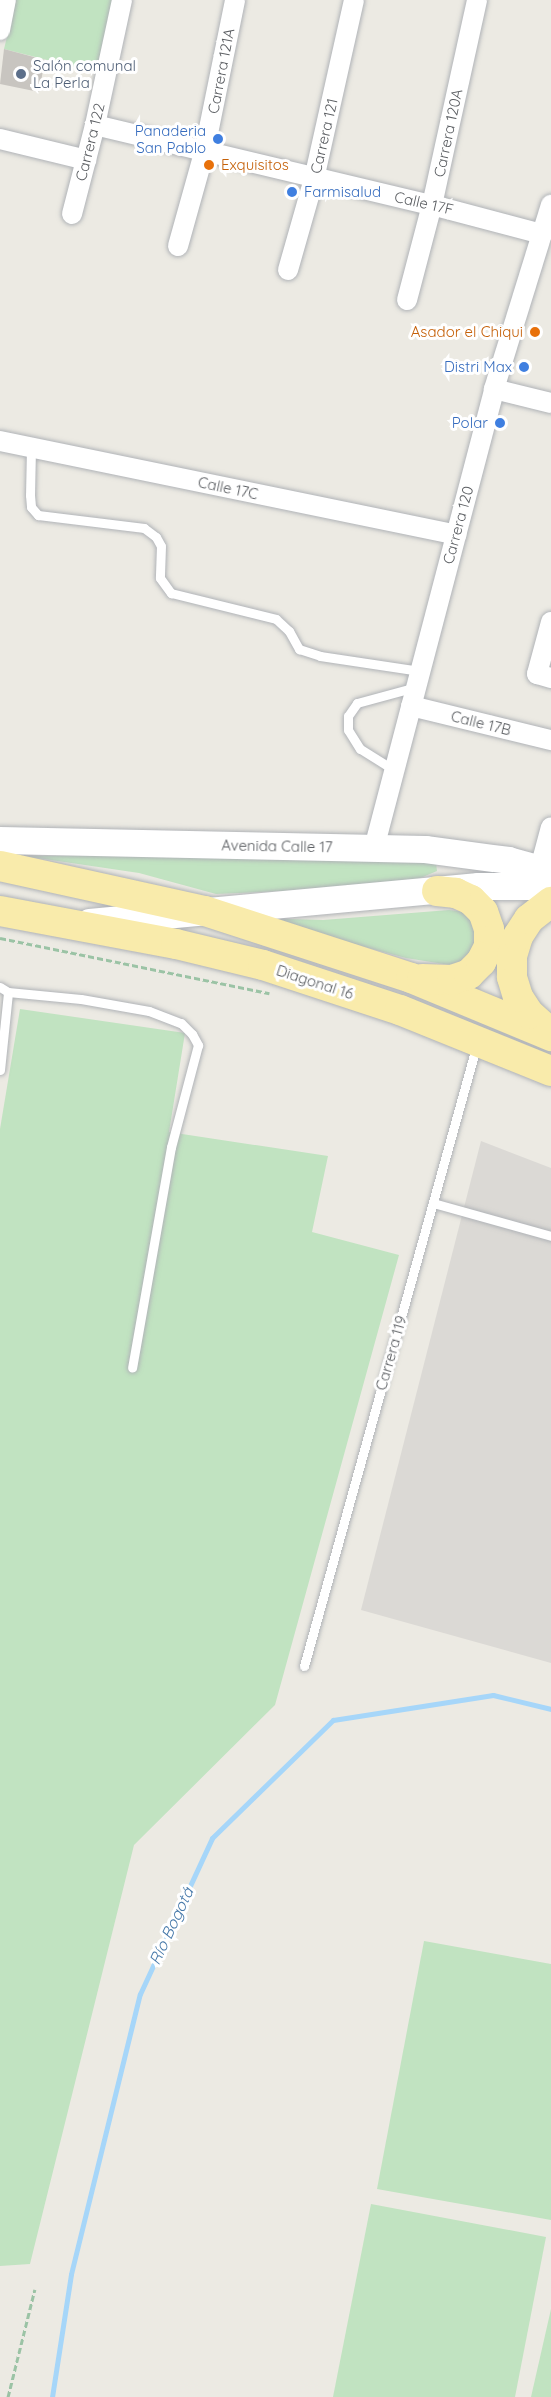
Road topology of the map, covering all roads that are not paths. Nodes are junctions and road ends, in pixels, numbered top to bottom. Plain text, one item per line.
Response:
1 (6, 0) edge
2 (122, 0) edge
3 (235, 0) edge
4 (354, 0) edge
5 (477, 0) edge
6 (0, 30) edge
7 (95, 125) junction
8 (0, 139) edge
9 (204, 153) junction
10 (87, 160) junction
11 (314, 179) junction
12 (432, 205) junction
13 (551, 205) edge
14 (72, 214) dead end
15 (542, 234) junction
16 (178, 246) dead end
17 (544, 259) edge
18 (288, 270) dead end
19 (408, 300) dead end
20 (494, 389) junction
21 (551, 403) edge
22 (0, 441) edge
23 (32, 448) junction
24 (456, 535) junction
25 (551, 622) edge
26 (544, 676) edge
27 (415, 688) junction
28 (551, 741) edge
29 (394, 770) junction
30 (551, 827) edge
31 (0, 840) edge
32 (374, 848) junction
33 (440, 851) junction
34 (0, 866) edge
35 (547, 875) edge
36 (437, 891) junction
37 (551, 902) edge
38 (205, 911) junction
39 (0, 919) edge
40 (70, 924) junction
41 (411, 978) junction
42 (4, 990) edge
43 (551, 1035) edge
44 (478, 1040) junction
45 (0, 1070) edge
46 (551, 1071) edge
47 (433, 1203) junction
48 (551, 1236) edge
49 (132, 1368) dead end
50 (304, 1666) dead end

1 - 6 street
2 - 7 street, Carrera 122
3 - 9 street, Carrera 121A
4 - 11 street, Carrera 121
5 - 12 street, Carrera 120A
7 - 9 street, Calle 17F
7 - 10 street, Carrera 122
8 - 10 street
9 - 11 street, Calle 17F
9 - 16 street, Carrera 121A
10 - 14 street, Carrera 122
11 - 12 street, Calle 17F
11 - 18 street, Carrera 121
12 - 15 street, Calle 17F
12 - 19 street, Carrera 120A
13 - 15 street, Carrera 120
15 - 17 street, Carrera 120
17 - 20 street, Carrera 120
20 - 21 street
20 - 24 street, Carrera 120
22 - 23 street, Calle 17C
23 - 24 street, Calle 17C
23 - 27 lane
24 - 27 street, Carrera 120
25 - 26 street
27 - 28 street, Calle 17B
27 - 29 street, Carrera 120
27 - 29 lane
29 - 32 street, Carrera 120
30 - 35 street
31 - 32 main road, Avenida Calle 17
32 - 33 main road, Avenida Calle 17
33 - 35 main road, Avenida Calle 17
33 - 36 main road
34 - 38 main road
35 - 36 main road
36 - 38 main road
36 - 41 main road
37 - 43 main road
38 - 40 main road
38 - 41 main road
39 - 40 main road
40 - 44 main road, Diagonal 16
41 - 43 main road
42 - 45 lane
42 - 49 lane
44 - 46 main road, Diagonal 16
44 - 47 lane, Carrera 119
47 - 48 lane
47 - 50 lane, Carrera 119

